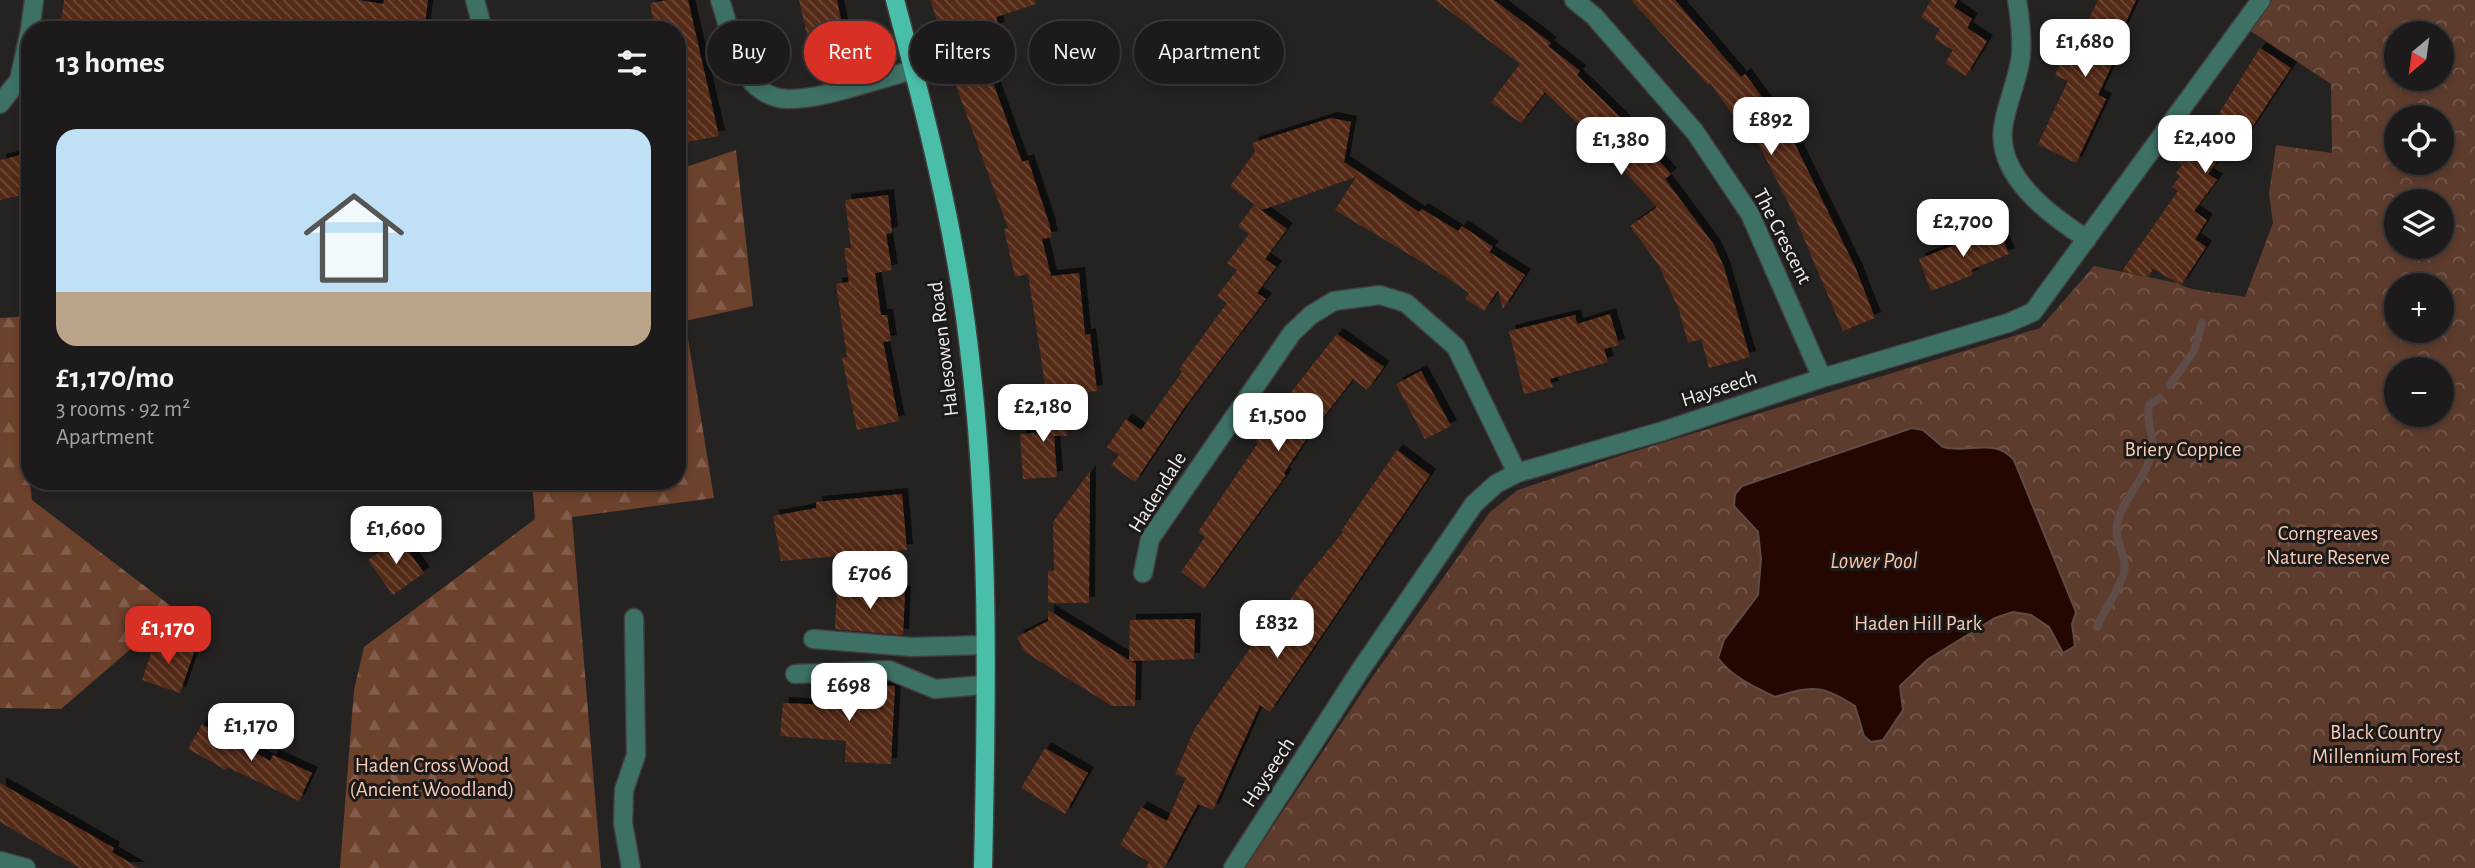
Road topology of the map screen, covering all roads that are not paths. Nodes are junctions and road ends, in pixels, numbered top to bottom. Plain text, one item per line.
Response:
1 (34, 0) edge
2 (475, 0) edge
3 (720, 0) edge
4 (894, 0) edge
5 (1574, 0) edge
6 (2017, 0) edge
7 (2261, 0) edge
8 (31, 21) edge
9 (481, 21) edge
10 (910, 56) edge
11 (910, 71) edge
12 (21, 84) edge
13 (917, 84) edge
14 (0, 104) edge
15 (2087, 239) junction
16 (1822, 378) junction
17 (1517, 472) junction
18 (1143, 573) dead end
19 (634, 618) dead end
20 (813, 639) dead end
21 (984, 645) junction
22 (795, 674) dead end
23 (984, 685) junction
24 (0, 861) edge
25 (26, 868) edge
26 (631, 868) edge
27 (982, 868) edge
28 (1233, 868) edge

1 - 8 street
2 - 9 street
3 - 11 street
4 - 10 main road, Halesowen Road
5 - 16 street, The Crescent
6 - 15 street
7 - 15 street, Hayseech
12 - 14 street
13 - 21 main road, Halesowen Road
15 - 16 street, Hayseech
16 - 17 street, Hayseech
17 - 18 street, Hadendale
17 - 28 street, Hayseech
19 - 26 street
20 - 21 street
21 - 23 main road, Halesowen Road
22 - 23 street
23 - 27 main road, Halesowen Road
24 - 25 street

